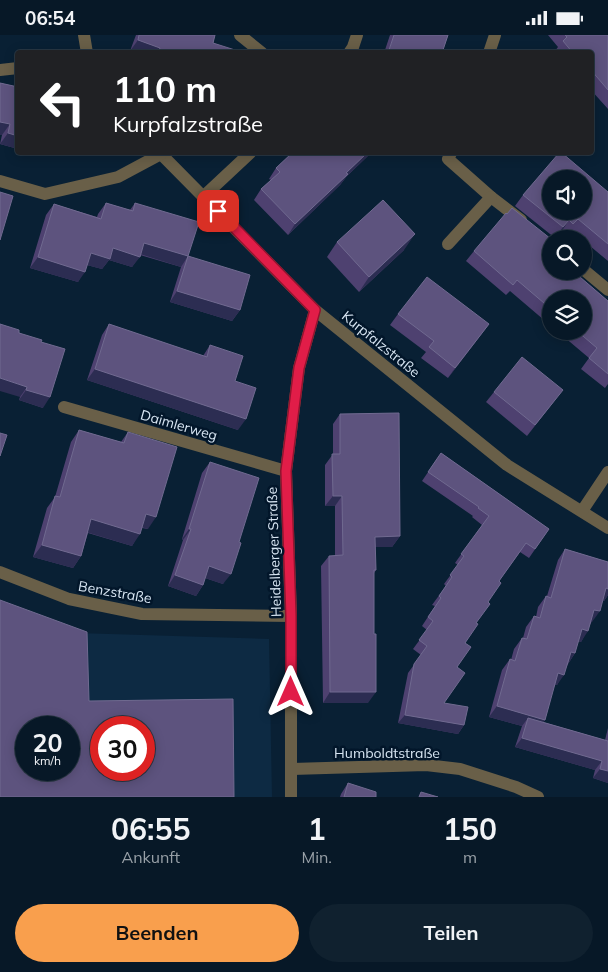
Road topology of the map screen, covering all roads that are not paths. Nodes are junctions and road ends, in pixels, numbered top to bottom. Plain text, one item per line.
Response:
1 (84, 35) edge
2 (240, 35) edge
3 (357, 35) edge
4 (495, 35) edge
5 (86, 50) edge
6 (258, 50) edge
7 (351, 50) edge
8 (491, 50) edge
9 (15, 68) edge
10 (0, 70) edge
11 (157, 155) edge
12 (163, 155) edge
13 (248, 155) edge
14 (450, 155) edge
15 (0, 181) edge
16 (204, 196) junction
17 (491, 197) junction
18 (529, 227) edge
19 (448, 244) dead end
20 (592, 277) edge
21 (608, 290) edge
22 (315, 310) junction
23 (64, 407) dead end
24 (286, 471) junction
25 (608, 472) edge
26 (582, 511) junction
27 (608, 528) edge
28 (0, 572) edge
29 (291, 616) junction
30 (292, 769) junction
31 (292, 797) edge
32 (538, 797) edge

1 - 5 street
2 - 6 street
3 - 7 street
4 - 8 street
9 - 10 street
11 - 15 street
12 - 16 street, Kurpfalzstraße
13 - 16 street
14 - 17 street
16 - 22 street, Kurpfalzstraße
17 - 18 street
17 - 19 street
20 - 21 street
22 - 24 street, Heidelberger Straße
22 - 26 street, Kurpfalzstraße
23 - 24 street, Daimlerweg
24 - 29 street, Heidelberger Straße
25 - 26 street
26 - 27 street, Kurpfalzstraße
28 - 29 street, Benzstraße
29 - 30 street, Heidelberger Straße
30 - 31 street, Heidelberger Straße
30 - 32 street, Humboldtstraße

